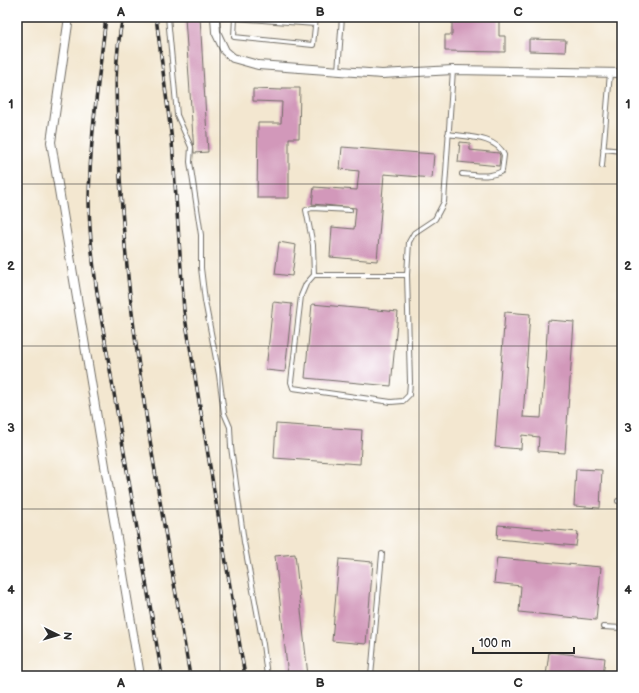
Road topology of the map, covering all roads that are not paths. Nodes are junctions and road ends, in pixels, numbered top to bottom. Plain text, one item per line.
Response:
1 (69, 17) edge
2 (168, 17) edge
3 (215, 17) edge
4 (316, 17) edge
5 (342, 17) edge
6 (235, 18) edge
7 (315, 24) junction
8 (453, 70) junction
9 (338, 72) junction
10 (610, 73) junction
11 (622, 73) edge
12 (448, 134) junction
13 (603, 149) junction
14 (622, 151) edge
15 (602, 166) dead end
16 (462, 174) dead end
17 (350, 210) dead end
18 (314, 275) junction
19 (407, 275) junction
20 (382, 554) dead end
21 (603, 626) dead end
22 (622, 628) edge
23 (140, 676) edge
24 (267, 676) edge
25 (371, 676) edge

1 - 23 street
2 - 24 lane
3 - 9 street
4 - 7 lane
5 - 9 lane
6 - 7 lane
6 - 7 lane
8 - 9 street
8 - 10 street
8 - 12 lane
10 - 11 street
10 - 13 lane
12 - 16 lane
12 - 19 lane
13 - 14 lane
13 - 15 lane
17 - 18 lane
18 - 19 lane
18 - 19 lane
20 - 25 lane
21 - 22 lane

